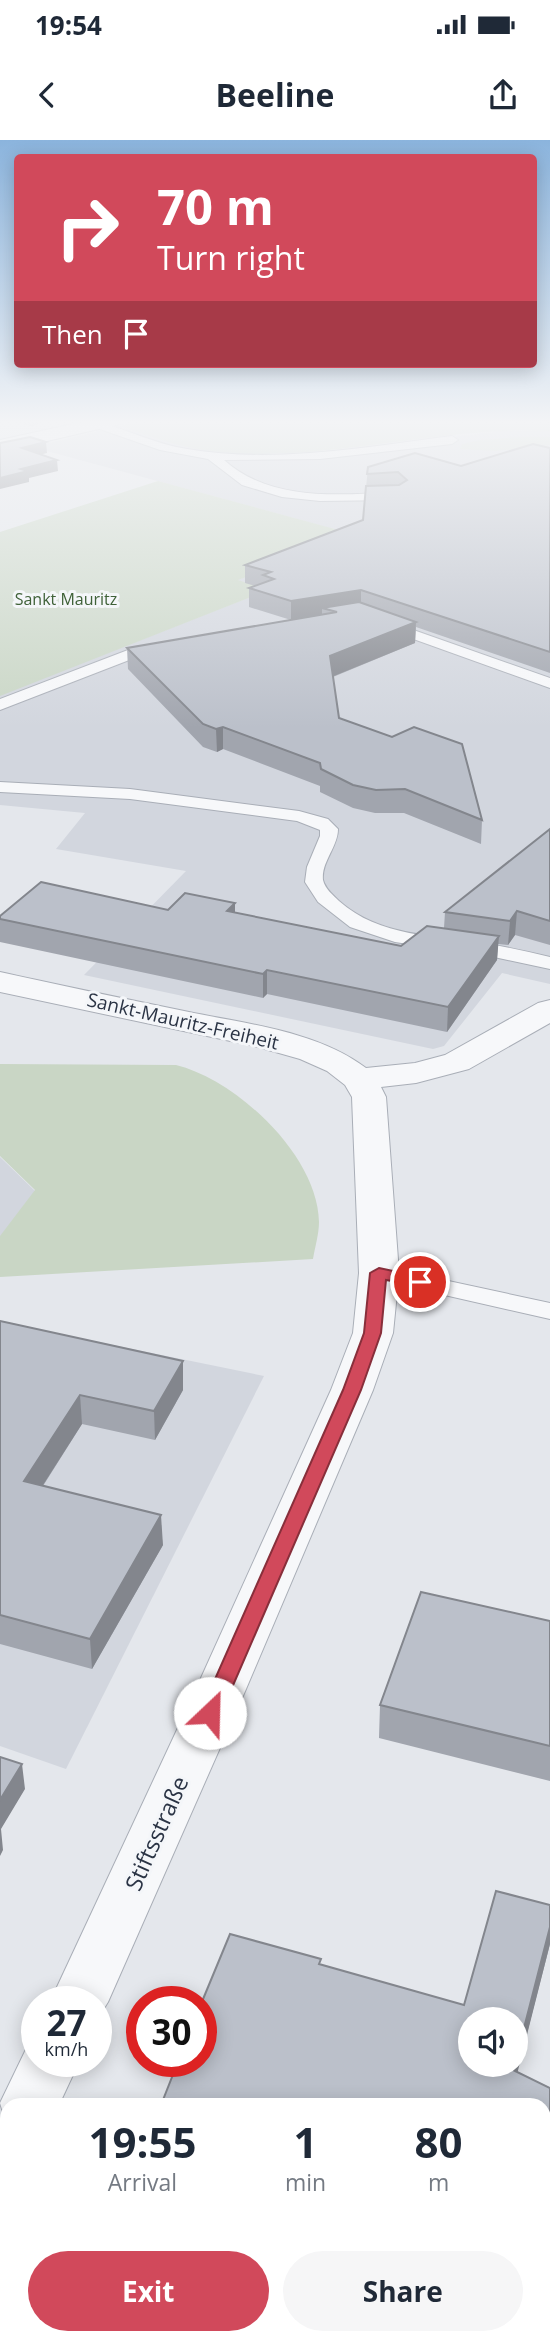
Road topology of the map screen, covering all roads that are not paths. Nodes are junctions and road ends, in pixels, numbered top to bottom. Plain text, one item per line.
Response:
1 (372, 620) edge
2 (172, 646) edge
3 (550, 683) edge
4 (0, 705) edge
5 (0, 787) edge
6 (550, 963) edge
7 (0, 982) edge
8 (550, 1010) edge
9 (359, 1079) junction
10 (379, 1273) junction
11 (550, 1311) edge
12 (86, 1986) edge
13 (43, 2077) edge
14 (32, 2098) edge

1 - 3 lane
2 - 4 lane
5 - 6 lane
7 - 9 street, Sankt-Mauritz-Freiheit
8 - 9 street
9 - 10 street
10 - 11 lane
10 - 12 street, Stiftsstraße
13 - 14 street

